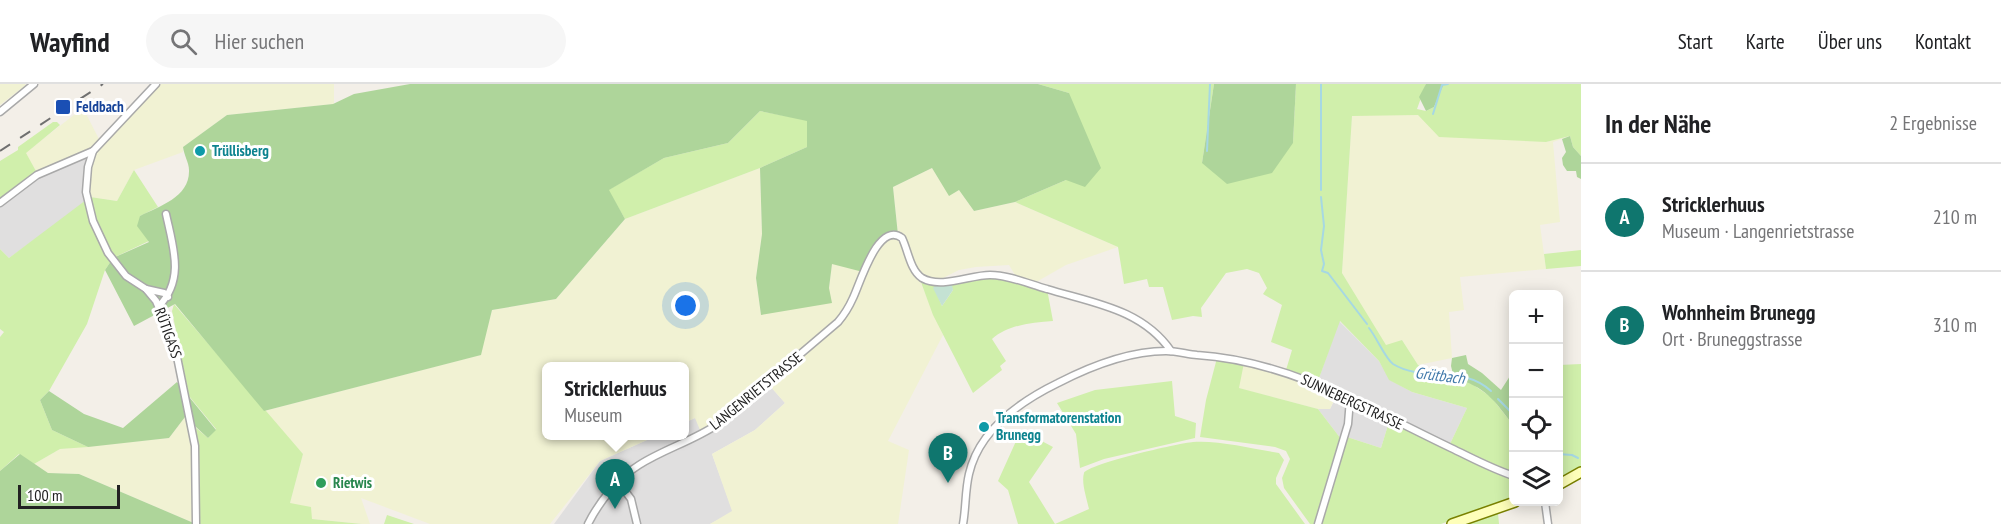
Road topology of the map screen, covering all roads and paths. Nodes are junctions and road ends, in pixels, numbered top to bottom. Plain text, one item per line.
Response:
1 (34, 84) edge
2 (156, 84) edge
3 (0, 112) edge
4 (93, 151) junction
5 (74, 160) junction
6 (88, 167) junction
7 (0, 203) edge
8 (166, 214) dead end
9 (146, 289) junction
10 (168, 297) junction
11 (159, 306) junction
12 (1171, 351) junction
13 (1350, 399) junction
14 (1581, 472) edge
15 (1509, 474) edge
16 (1563, 482) edge
17 (619, 483) junction
18 (1509, 503) edge
19 (1546, 506) edge
20 (196, 524) edge
21 (588, 524) edge
22 (638, 524) edge
23 (963, 524) edge
24 (1318, 524) edge
25 (1452, 524) edge
26 (1548, 524) edge

1 - 3 street
2 - 4 street, RÜTIGASS
4 - 5 street
4 - 6 street, RÜTIGASS
5 - 6 street
5 - 7 street
6 - 9 street, RÜTIGASS
8 - 10 street
9 - 10 street
9 - 11 street, RÜTIGASS
10 - 11 street
11 - 20 street, RÜTIGASS
12 - 13 street, SUNNEBERGSTRASSE
12 - 17 street, LANGENRIETSTRASSE
12 - 23 street, SUNNEBERGSTRASSE
13 - 15 street, SUNNEBERGSTRASSE
13 - 24 street
14 - 16 street
17 - 21 street, LANGENRIETSTRASSE
17 - 22 street
18 - 25 street
19 - 26 street

